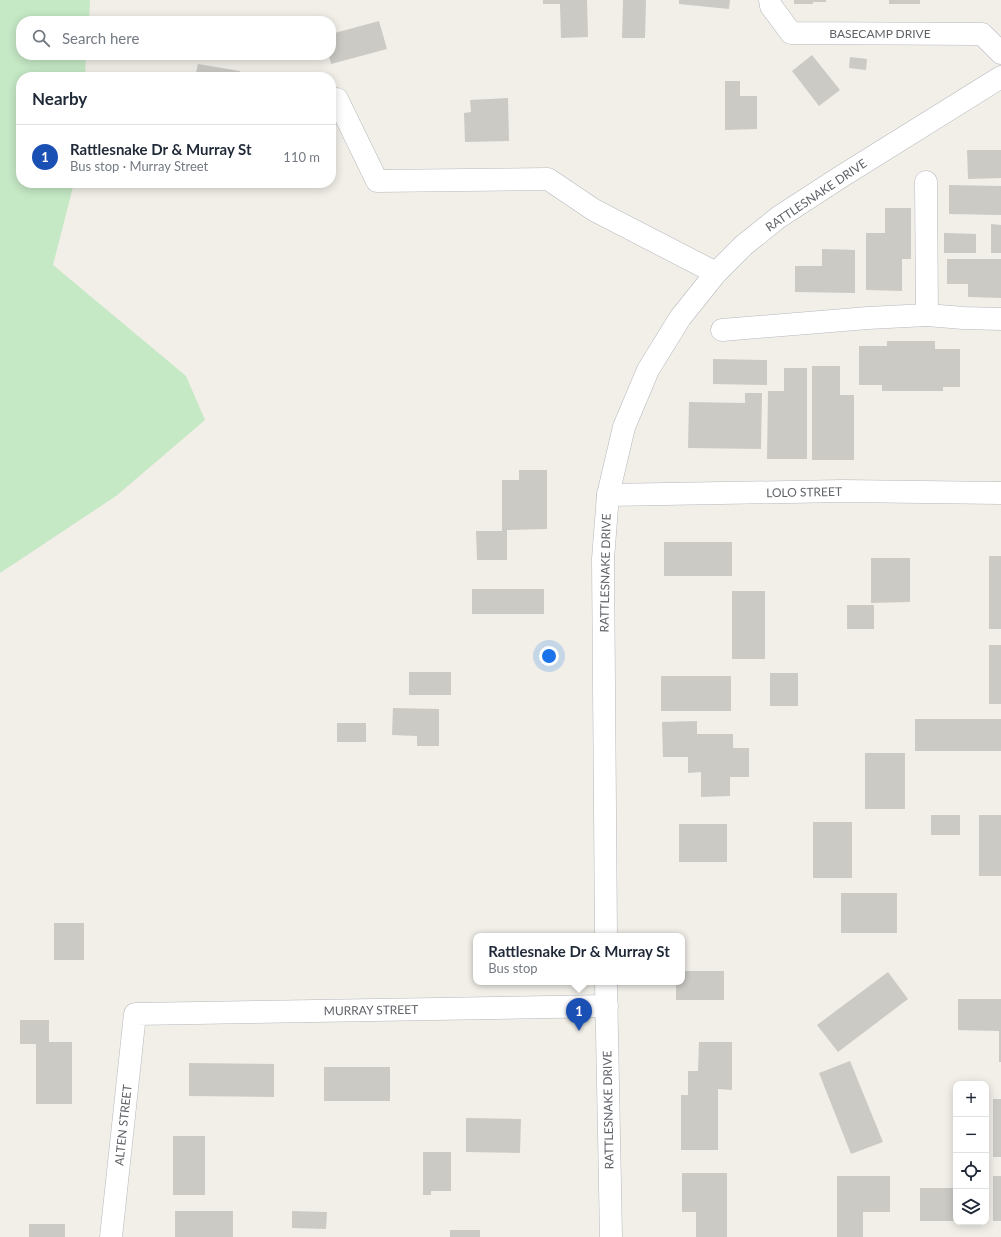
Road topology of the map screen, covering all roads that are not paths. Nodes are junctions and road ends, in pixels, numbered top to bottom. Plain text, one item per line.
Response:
1 (770, 0) edge
2 (1001, 53) edge
3 (1001, 77) edge
4 (337, 99) dead end
5 (926, 182) dead end
6 (716, 273) junction
7 (927, 315) junction
8 (1001, 319) edge
9 (722, 330) dead end
10 (1001, 493) edge
11 (608, 495) junction
12 (606, 933) edge
13 (606, 985) edge
14 (606, 1006) junction
15 (134, 1014) joint
16 (111, 1237) edge
17 (611, 1237) edge

1 - 2 street, BASECAMP DRIVE
3 - 6 street, RATTLESNAKE DRIVE
4 - 6 street
5 - 7 street
6 - 11 street, RATTLESNAKE DRIVE
7 - 8 street
7 - 9 street
10 - 11 street, LOLO STREET
11 - 12 street, RATTLESNAKE DRIVE
13 - 14 street, RATTLESNAKE DRIVE
14 - 15 street, MURRAY STREET
14 - 17 street, RATTLESNAKE DRIVE
15 - 16 street, ALTEN STREET

